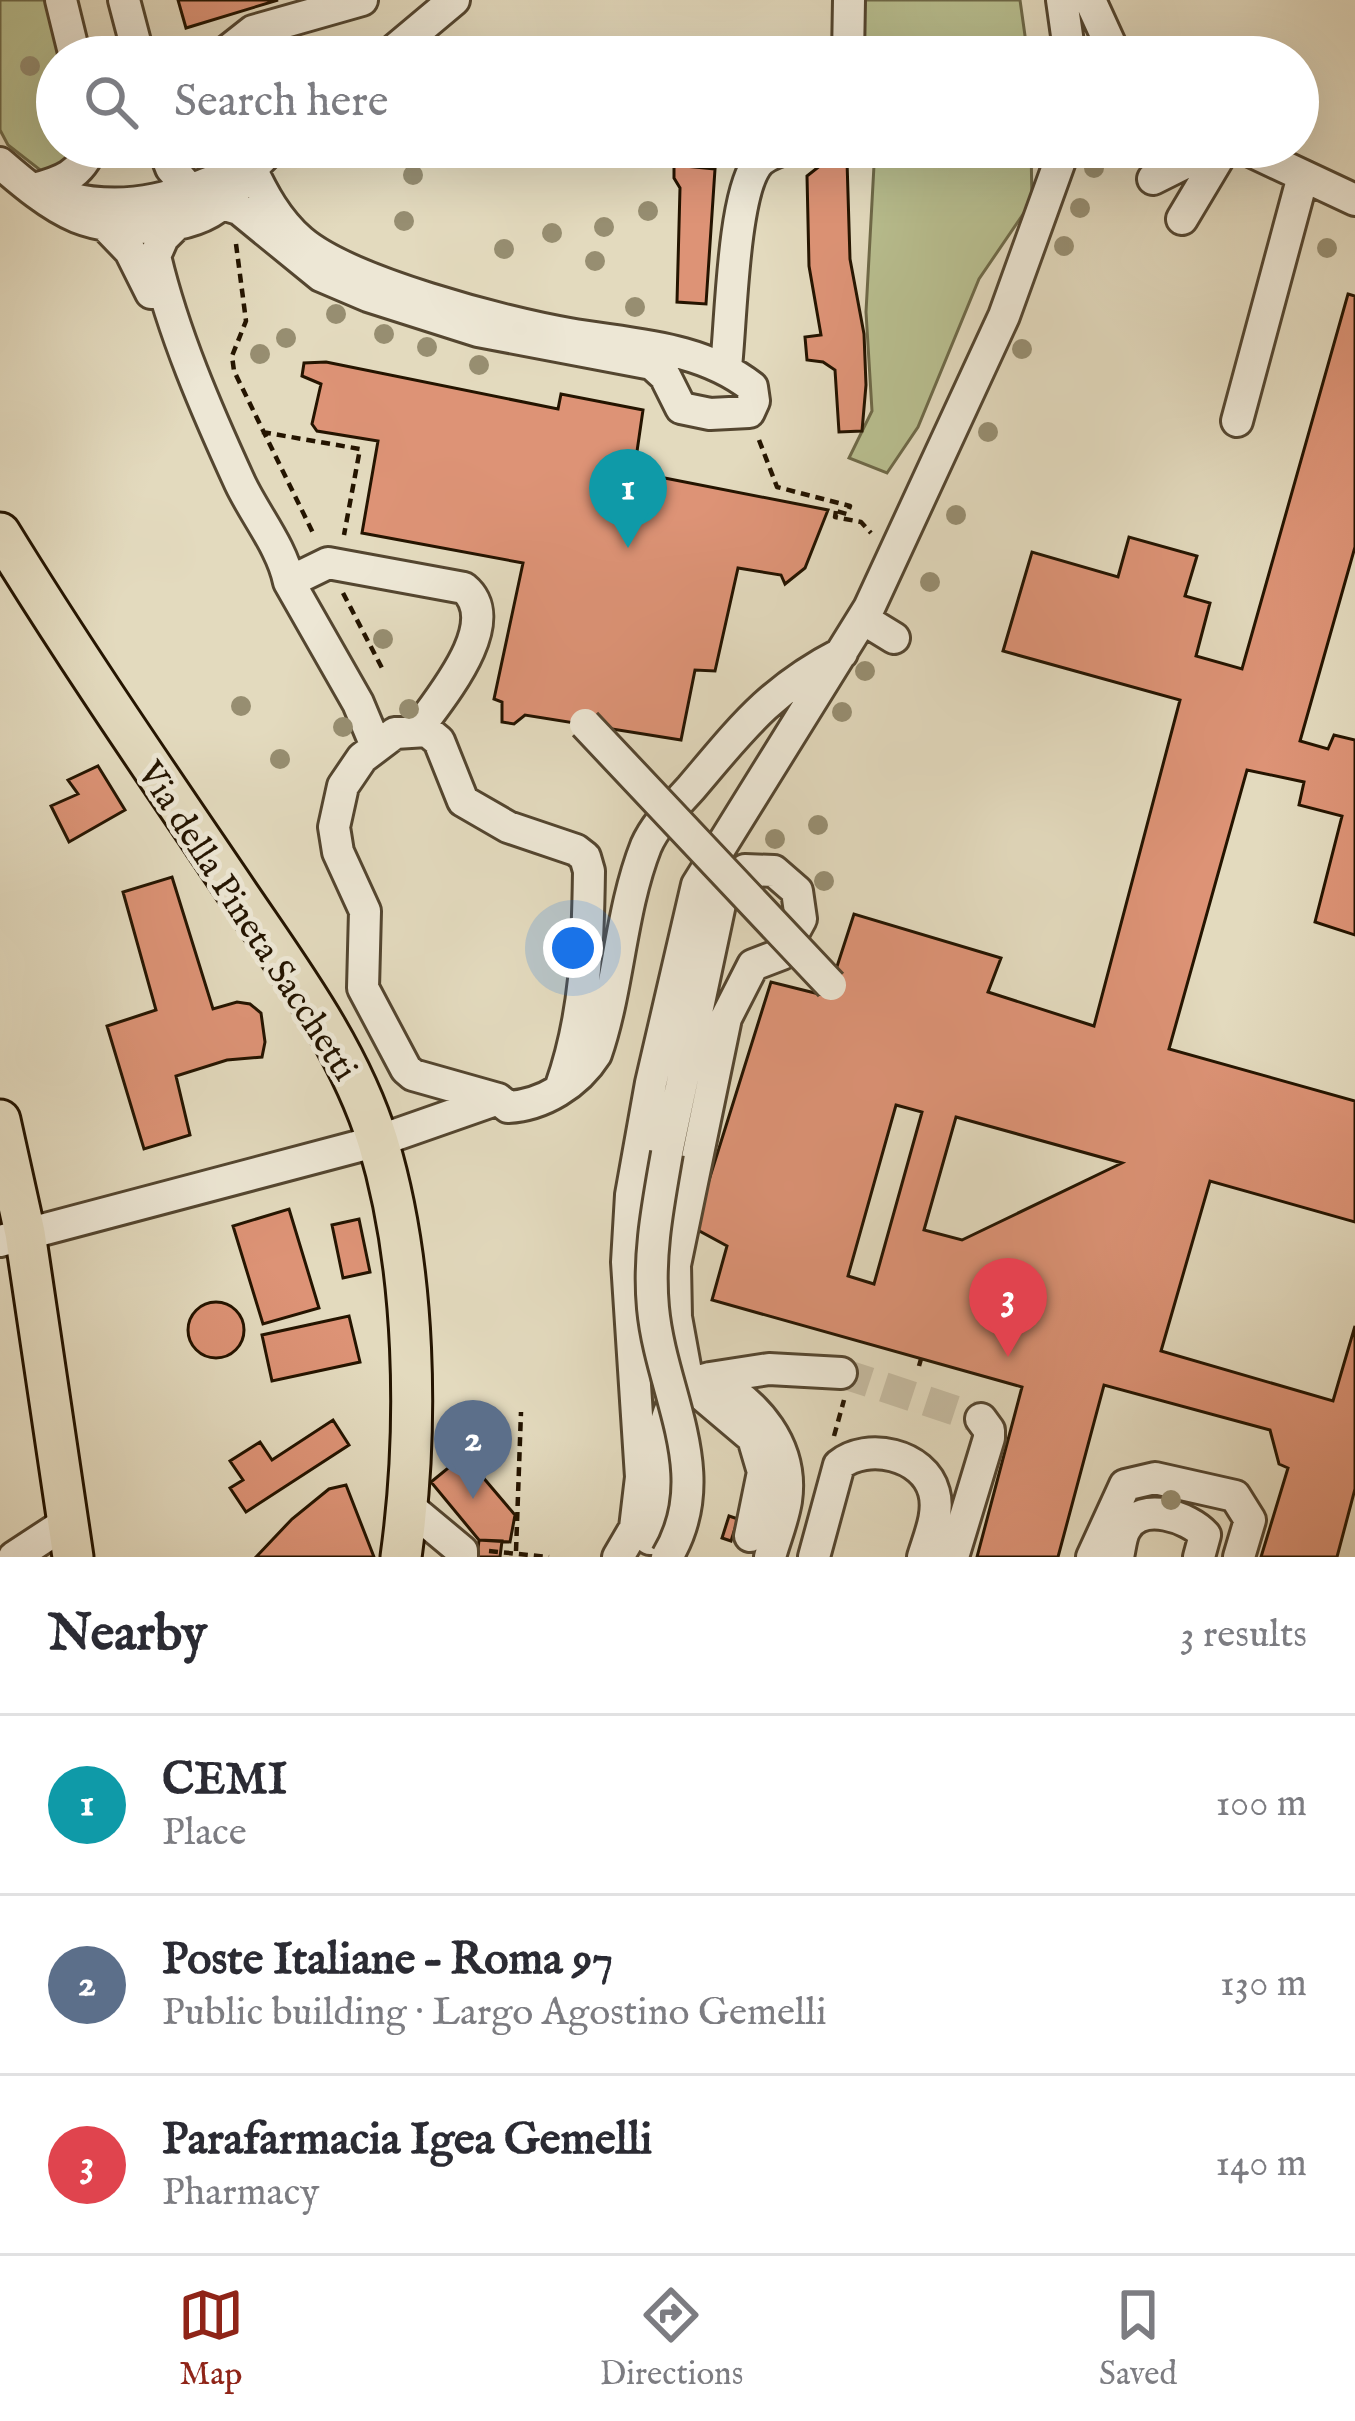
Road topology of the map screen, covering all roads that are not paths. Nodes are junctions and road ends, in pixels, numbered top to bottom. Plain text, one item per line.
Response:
1 (61, 0) edge
2 (124, 0) edge
3 (362, 0) edge
4 (454, 0) edge
5 (849, 0) edge
6 (1062, 0) edge
7 (1090, 0) edge
8 (426, 25) junction
9 (70, 36) edge
10 (133, 36) edge
11 (247, 36) edge
12 (412, 36) edge
13 (422, 36) edge
14 (848, 36) edge
15 (1067, 36) edge
16 (1106, 36) edge
17 (0, 163) edge
18 (80, 168) edge
19 (171, 168) edge
20 (230, 168) edge
21 (241, 168) edge
22 (251, 168) edge
23 (757, 168) edge
24 (1057, 168) edge
25 (1176, 168) edge
26 (1210, 168) edge
27 (1277, 168) edge
28 (1153, 179) dead end
29 (1301, 183) junction
30 (34, 189) junction
31 (192, 192) junction
32 (1355, 200) edge
33 (222, 204) junction
34 (1182, 219) dead end
35 (1355, 221) edge
36 (178, 223) junction
37 (104, 224) junction
38 (726, 367) junction
39 (1237, 421) dead end
40 (0, 533) edge
41 (289, 582) junction
42 (863, 619) junction
43 (894, 638) dead end
44 (842, 653) junction
45 (585, 724) dead end
46 (418, 728) junction
47 (376, 746) junction
48 (831, 985) dead end
49 (561, 1086) junction
50 (498, 1099) junction
51 (0, 1120) edge
52 (378, 1141) junction
53 (12, 1237) edge
54 (841, 1373) tunnel mouth
55 (699, 1380) junction
56 (981, 1419) dead end
57 (408, 1506) junction
58 (71, 1539) edge
59 (760, 1547) edge
60 (462, 1554) edge
61 (14, 1557) edge
62 (401, 1557) edge
63 (618, 1557) edge
64 (640, 1557) edge
65 (667, 1557) edge
66 (814, 1557) edge
67 (923, 1557) edge
68 (952, 1557) edge
69 (1092, 1557) edge
70 (1118, 1557) edge
71 (1199, 1557) edge
72 (1239, 1557) edge

1 - 9 street
2 - 10 street
3 - 11 street
4 - 8 street
5 - 14 street
6 - 15 street
7 - 16 street
8 - 12 street
8 - 13 street
17 - 30 street
18 - 30 street
19 - 31 street
20 - 31 street
21 - 33 street
22 - 38 street
23 - 38 street
24 - 42 street
25 - 28 street
26 - 34 street
27 - 29 street
29 - 32 street
29 - 35 street
29 - 39 street
30 - 31 street
30 - 37 street
33 - 36 street
33 - 38 street
36 - 37 street
36 - 41 street
37 - 41 street
40 - 52 main road, Via della Pineta Sacchetti
41 - 46 street
41 - 47 street
42 - 43 street
42 - 44 street
44 - 49 street
44 - 63 street
45 - 48 street, bridge
46 - 47 street
46 - 49 street
47 - 50 street
49 - 50 street
50 - 52 street
51 - 53 main road
52 - 53 street
52 - 57 main road, Via della Pineta Sacchetti
53 - 58 main road
54 - 55 street
55 - 59 street
55 - 64 street
55 - 65 street, bridge
56 - 68 street
57 - 60 street
57 - 62 main road, Via della Pineta Sacchetti
58 - 61 street
66 - 67 street
69 - 72 street
70 - 71 street

